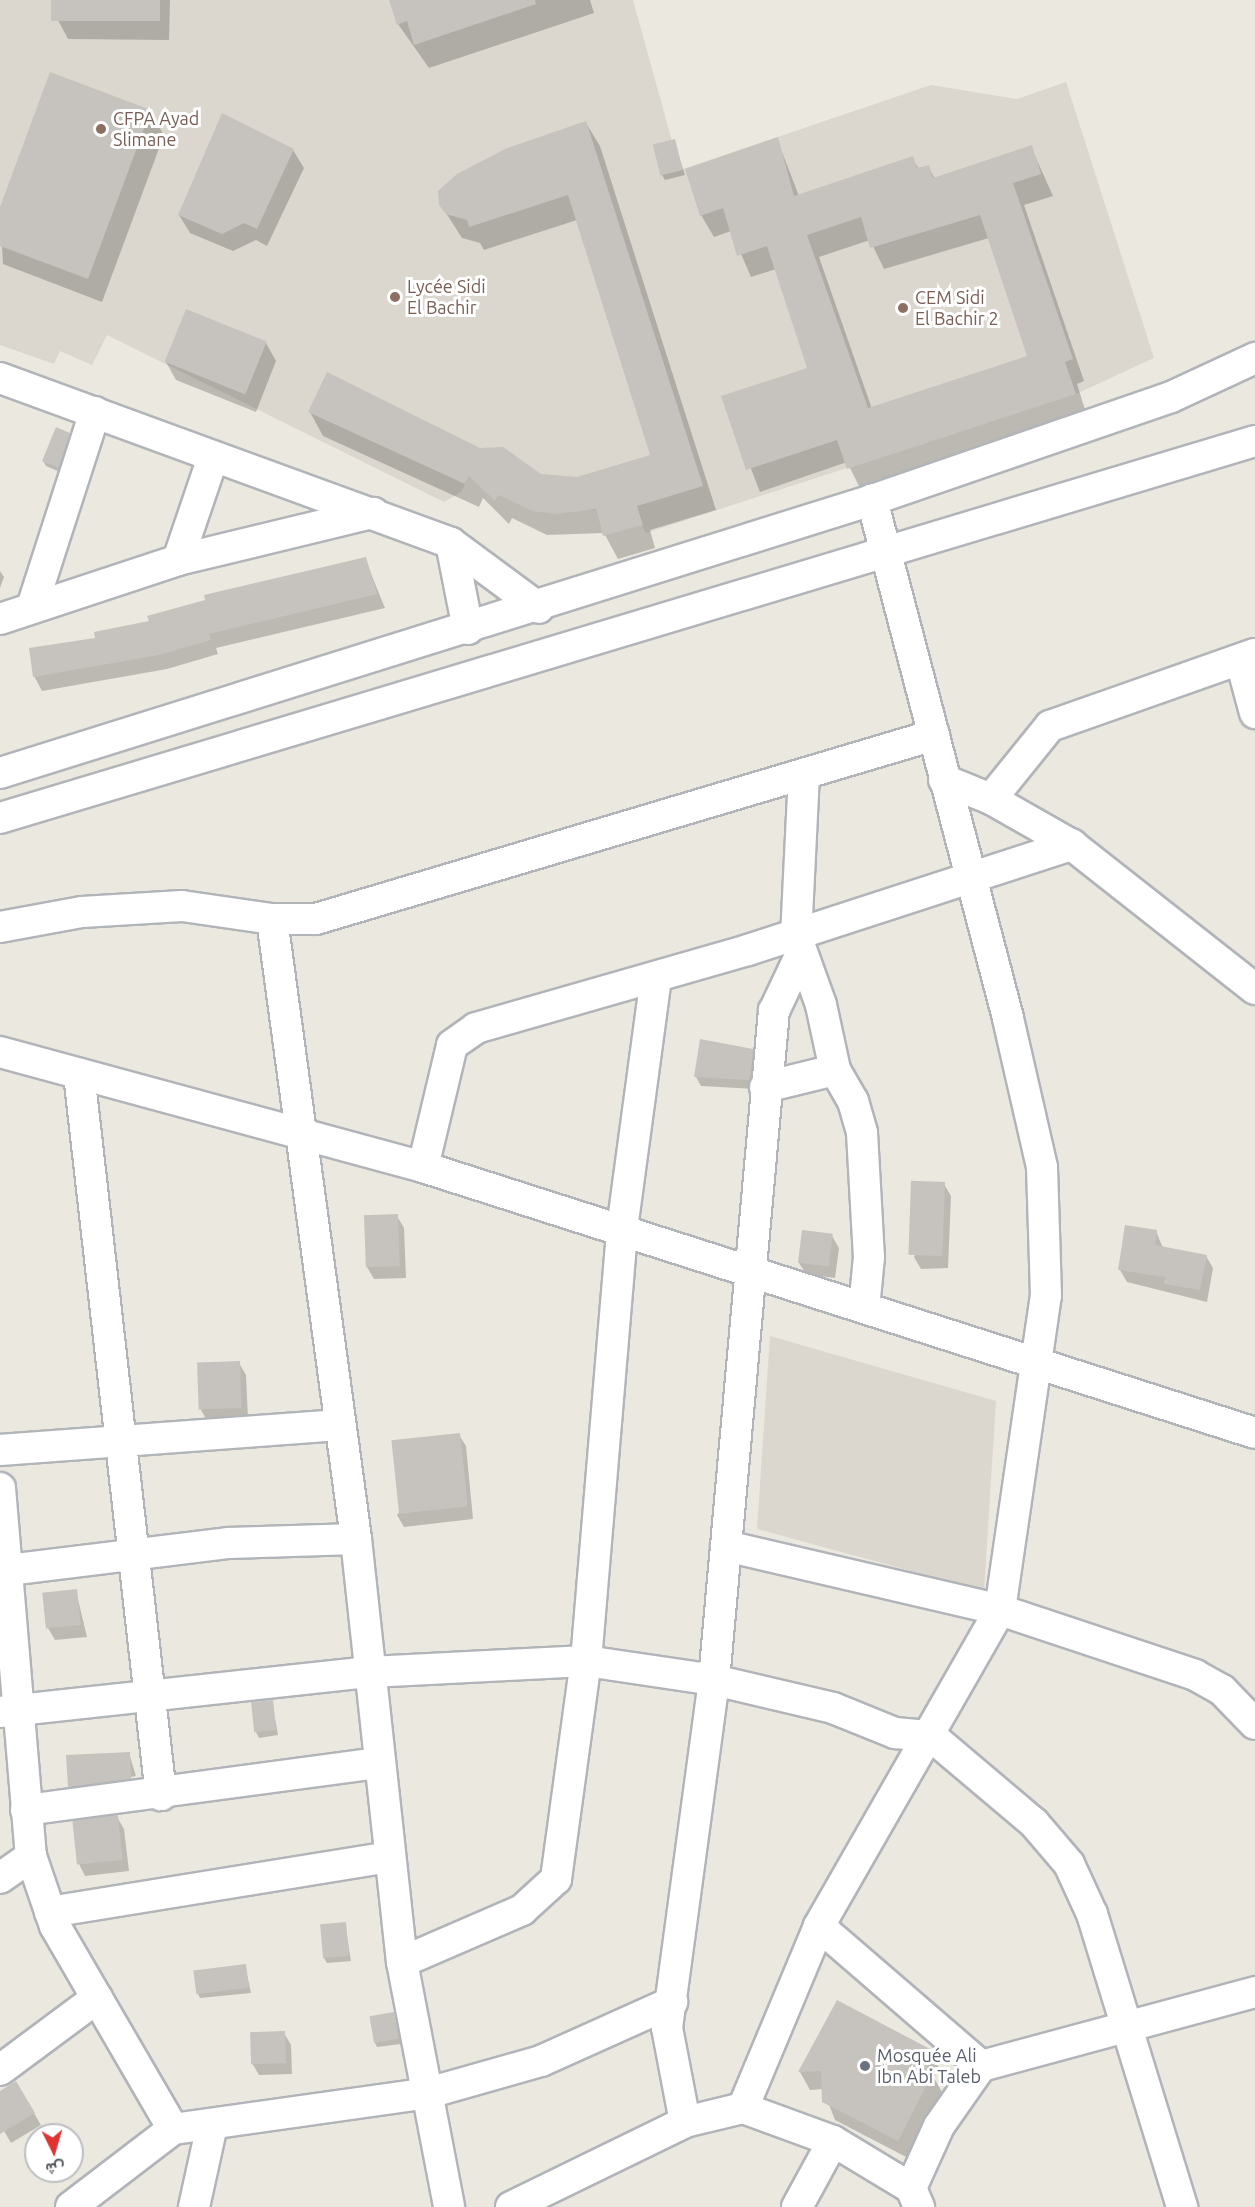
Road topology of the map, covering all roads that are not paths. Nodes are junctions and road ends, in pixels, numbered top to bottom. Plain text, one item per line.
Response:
1 (1255, 358) edge
2 (0, 378) edge
3 (95, 412) junction
4 (1255, 441) edge
5 (213, 457) junction
6 (872, 500) junction
7 (373, 513) junction
8 (451, 543) junction
9 (883, 551) junction
10 (178, 560) junction
11 (32, 607) junction
12 (539, 608) junction
13 (0, 620) edge
14 (468, 629) junction
15 (1248, 657) edge
16 (1255, 713) edge
17 (934, 735) junction
18 (0, 773) edge
19 (804, 774) junction
20 (944, 780) junction
21 (991, 799) junction
22 (0, 818) edge
23 (1072, 845) junction
24 (967, 876) junction
25 (272, 919) junction
26 (0, 927) edge
27 (798, 946) junction
28 (656, 977) junction
29 (1255, 989) edge
30 (0, 1052) edge
31 (836, 1070) junction
32 (79, 1074) junction
33 (765, 1087) junction
34 (304, 1135) junction
35 (423, 1167) junction
36 (622, 1229) junction
37 (752, 1275) junction
38 (864, 1308) junction
39 (1037, 1364) junction
40 (338, 1425) junction
41 (1255, 1433) edge
42 (122, 1438) junction
43 (0, 1450) edge
44 (0, 1488) edge
45 (356, 1539) junction
46 (726, 1546) junction
47 (133, 1556) junction
48 (3, 1571) edge
49 (1000, 1610) junction
50 (585, 1661) junction
51 (370, 1672) junction
52 (714, 1680) junction
53 (147, 1696) junction
54 (10, 1710) edge
55 (1252, 1713) edge
56 (931, 1736) junction
57 (379, 1763) junction
58 (161, 1795) junction
59 (26, 1810) junction
60 (31, 1856) junction
61 (389, 1857) junction
62 (0, 1878) edge
63 (50, 1912) junction
64 (819, 1926) junction
65 (402, 1962) junction
66 (1255, 1992) edge
67 (97, 1998) junction
68 (672, 2002) junction
69 (1122, 2026) junction
70 (981, 2066) junction
71 (0, 2070) edge
72 (428, 2092) junction
73 (743, 2108) junction
74 (685, 2122) junction
75 (212, 2125) junction
76 (173, 2129) junction
77 (833, 2141) junction
78 (915, 2198) edge
79 (71, 2207) edge
80 (194, 2207) edge
81 (449, 2207) edge
82 (511, 2207) edge
83 (797, 2207) edge
84 (1182, 2207) edge

1 - 6 street
2 - 3 street
3 - 5 street
3 - 11 street
4 - 9 street
5 - 7 street
5 - 10 street
6 - 9 street
6 - 12 street
7 - 8 street
7 - 10 street
8 - 12 street
8 - 14 street
9 - 17 street
9 - 22 street
10 - 11 street
11 - 13 street
12 - 14 street
14 - 18 street
15 - 16 street
15 - 21 street
17 - 19 street
17 - 20 street
19 - 25 street
19 - 27 street
20 - 21 street
20 - 24 street
21 - 23 street
23 - 24 street
23 - 29 street
24 - 27 street
24 - 39 street
25 - 26 street
25 - 34 street
27 - 28 street
27 - 31 street
27 - 33 street
28 - 35 street
28 - 36 street
30 - 32 street
31 - 33 street
31 - 38 street
32 - 34 street
32 - 42 street
33 - 37 street
34 - 35 street
34 - 40 street
35 - 36 street
36 - 37 street
36 - 50 street
37 - 38 street
37 - 46 street
38 - 39 street
39 - 41 street
39 - 49 street
40 - 42 street
40 - 45 street
42 - 43 street
42 - 47 street
44 - 48 street
45 - 47 street
45 - 51 street
46 - 49 street
46 - 52 street
47 - 48 street
47 - 53 street
48 - 54 street
49 - 55 street
49 - 56 street
50 - 51 street
50 - 52 street
50 - 65 street
51 - 53 street
51 - 57 street
52 - 56 street
52 - 68 street
53 - 54 street
53 - 58 street
54 - 59 street
56 - 64 street
56 - 69 street
57 - 58 street
57 - 61 street
58 - 59 street
59 - 60 street
60 - 62 street
60 - 63 street
61 - 63 street
61 - 65 street
63 - 67 street
64 - 70 street
64 - 73 street
65 - 72 street
66 - 69 street
67 - 71 street
67 - 76 street
68 - 72 street
68 - 74 street
69 - 70 street
69 - 84 street
70 - 78 street
72 - 75 street
72 - 81 street
73 - 74 street
73 - 77 street
74 - 82 street
75 - 76 street
75 - 80 street
76 - 79 street
77 - 78 street
77 - 83 street

